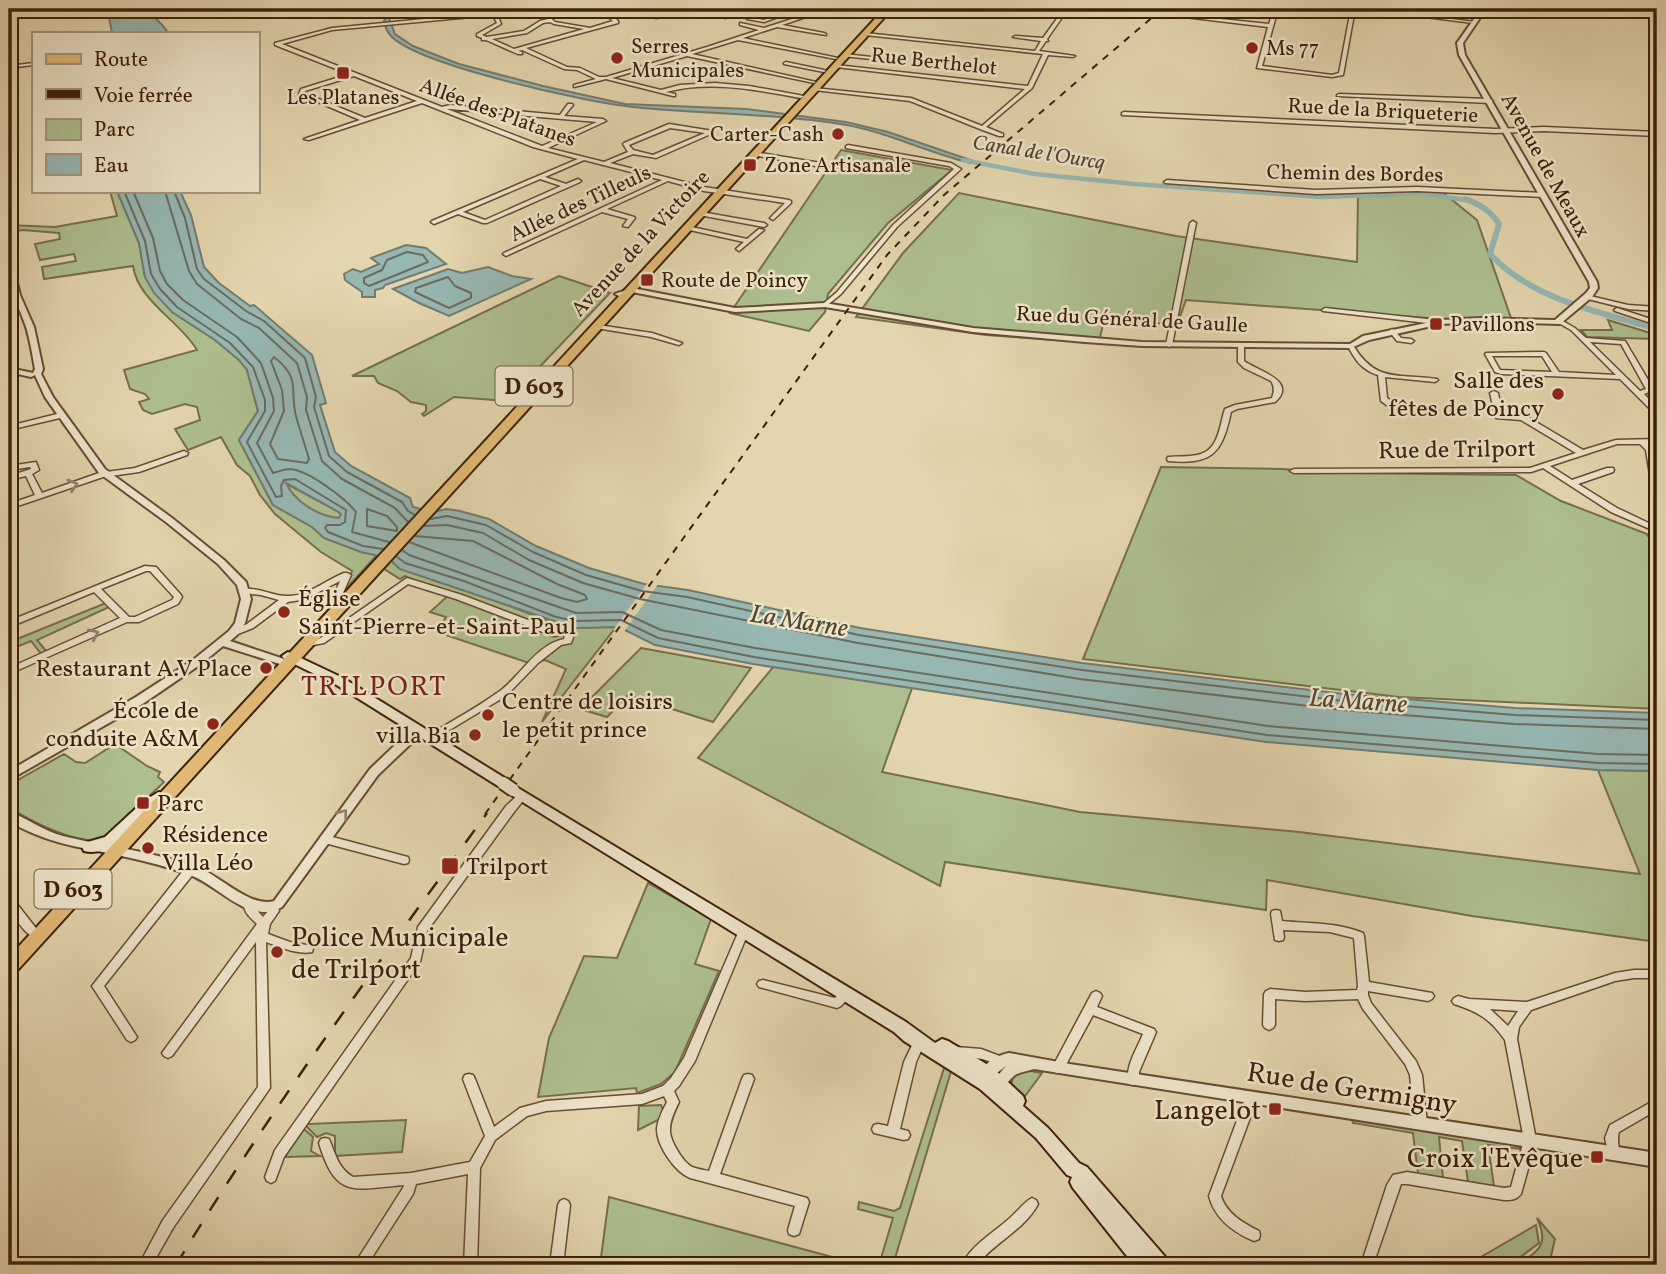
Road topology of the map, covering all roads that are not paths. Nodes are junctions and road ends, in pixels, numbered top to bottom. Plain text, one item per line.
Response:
1 (539, 9) edge
2 (655, 9) edge
3 (761, 9) edge
4 (827, 9) edge
5 (886, 9) edge
6 (1066, 9) edge
7 (1125, 9) edge
8 (1276, 9) edge
9 (1353, 9) edge
10 (1364, 9) edge
11 (1483, 9) edge
12 (575, 10) edge
13 (607, 10) edge
14 (1406, 11) edge
15 (494, 13) junction
16 (652, 17) dead end
17 (725, 17) dead end
18 (551, 20) junction
19 (745, 20) junction
20 (1473, 22) junction
21 (777, 25) junction
22 (575, 26) junction
23 (1271, 26) junction
24 (591, 30) junction
25 (764, 30) junction
26 (824, 34) dead end
27 (864, 34) junction
28 (1015, 37) dead end
29 (738, 38) junction
30 (484, 39) junction
31 (554, 40) junction
32 (1046, 40) junction
33 (524, 49) junction
34 (515, 50) junction
35 (1036, 52) junction
36 (1046, 53) junction
37 (687, 54) junction
38 (537, 55) junction
39 (1073, 56) dead end
40 (881, 59) dead end
41 (839, 60) junction
42 (786, 63) dead end
43 (32, 64) edge
44 (9, 67) edge
45 (824, 71) junction
46 (352, 75) junction
47 (603, 78) junction
48 (576, 86) dead end
49 (814, 86) junction
50 (1029, 88) junction
51 (663, 91) junction
52 (673, 94) dead end
53 (1339, 95) dead end
54 (801, 96) junction
55 (1490, 101) junction
56 (420, 102) junction
57 (570, 105) dead end
58 (440, 110) junction
59 (1124, 114) dead end
60 (787, 115) junction
61 (561, 117) junction
62 (363, 120) junction
63 (981, 127) junction
64 (1507, 131) junction
65 (1657, 134) edge
66 (1001, 135) dead end
67 (307, 139) dead end
68 (848, 146) dead end
69 (543, 148) junction
70 (633, 152) junction
71 (754, 154) junction
72 (582, 159) junction
73 (604, 164) junction
74 (827, 166) dead end
75 (541, 177) junction
76 (666, 180) junction
77 (578, 181) dead end
78 (1167, 182) dead end
79 (9, 185) edge
80 (566, 186) junction
81 (718, 191) junction
82 (1543, 195) junction
83 (9, 198) edge
84 (603, 210) junction
85 (705, 210) junction
86 (459, 212) junction
87 (773, 218) dead end
88 (434, 222) dead end
89 (1193, 223) dead end
90 (626, 226) dead end
91 (687, 228) junction
92 (748, 241) junction
93 (738, 249) dead end
94 (506, 254) dead end
95 (9, 267) edge
96 (642, 270) junction
97 (632, 290) junction
98 (619, 294) junction
99 (1584, 299) junction
100 (1607, 304) junction
101 (825, 305) junction
102 (1657, 309) edge
103 (1325, 310) dead end
104 (1559, 321) junction
105 (1436, 323) junction
106 (1657, 323) edge
107 (598, 327) junction
108 (1392, 331) junction
109 (1585, 340) junction
110 (1411, 341) dead end
111 (679, 343) dead end
112 (1169, 345) junction
113 (1241, 346) junction
114 (1351, 346) junction
115 (9, 370) edge
116 (1557, 374) junction
117 (36, 375) junction
118 (1381, 375) junction
119 (1622, 377) junction
120 (1435, 380) dead end
121 (1494, 393) dead end
122 (1639, 394) junction
123 (1416, 409) dead end
124 (1657, 411) edge
125 (64, 419) junction
126 (9, 428) edge
127 (1642, 441) junction
128 (1657, 441) edge
129 (184, 453) dead end
130 (1583, 453) junction
131 (1171, 459) dead end
132 (1546, 467) junction
133 (9, 468) edge
134 (1610, 470) dead end
135 (1294, 471) dead end
136 (28, 473) junction
137 (107, 476) junction
138 (9, 478) edge
139 (1573, 483) junction
140 (1657, 494) edge
141 (39, 495) junction
142 (9, 507) edge
143 (429, 507) junction
144 (1657, 530) edge
145 (379, 561) junction
146 (95, 588) junction
147 (246, 591) junction
148 (286, 599) junction
149 (341, 600) junction
150 (125, 620) junction
151 (9, 624) edge
152 (236, 628) junction
153 (222, 642) junction
154 (308, 643) junction
155 (288, 660) junction
156 (9, 671) edge
157 (424, 734) junction
158 (9, 776) edge
159 (513, 790) junction
160 (159, 797) junction
161 (9, 816) edge
162 (324, 839) junction
163 (595, 839) junction
164 (89, 847) junction
165 (114, 850) junction
166 (404, 860) dead end
167 (190, 870) junction
168 (644, 872) junction
169 (699, 896) junction
170 (249, 904) junction
171 (273, 907) junction
172 (9, 909) edge
173 (1278, 926) dead end
174 (264, 931) junction
175 (743, 933) junction
176 (40, 934) junction
177 (760, 941) junction
178 (308, 949) dead end
179 (9, 968) edge
180 (1657, 974) edge
181 (763, 984) dead end
182 (1363, 991) junction
183 (846, 994) junction
184 (1096, 996) dead end
185 (1428, 996) dead end
186 (1527, 1007) junction
187 (1090, 1009) junction
188 (1269, 1025) dead end
189 (901, 1027) junction
190 (131, 1037) dead end
191 (1511, 1039) junction
192 (919, 1042) junction
193 (168, 1053) dead end
194 (948, 1054) junction
195 (1001, 1061) junction
196 (1039, 1065) junction
197 (1058, 1068) junction
198 (469, 1079) dead end
199 (748, 1079) dead end
200 (990, 1079) junction
201 (1133, 1080) junction
202 (667, 1090) junction
203 (1251, 1099) junction
204 (1657, 1104) edge
205 (1421, 1124) junction
206 (878, 1129) dead end
207 (491, 1136) junction
208 (1530, 1140) junction
209 (325, 1143) dead end
210 (1613, 1153) junction
211 (1657, 1160) edge
212 (474, 1167) junction
213 (271, 1177) dead end
214 (713, 1177) junction
215 (411, 1179) junction
216 (1032, 1204) dead end
217 (565, 1205) dead end
218 (794, 1230) dead end
219 (1254, 1236) dead end
220 (971, 1262) edge
221 (145, 1265) edge
222 (360, 1265) edge
223 (471, 1265) edge
224 (556, 1265) edge
225 (993, 1265) edge
226 (1156, 1265) edge
227 (1367, 1265) edge

1 - 15 street
1 - 18 street
2 - 16 street
3 - 17 street
3 - 19 street
3 - 19 street
4 - 21 street
5 - 27 main road, Avenue de la Victoire / D 603
5 - 41 main road, Avenue de la Victoire / D 603
6 - 32 street
7 - 23 street, bridge
8 - 23 street
9 - 23 street
10 - 14 street
11 - 20 street
12 - 13 street
13 - 24 street
14 - 20 street
15 - 30 street
15 - 46 street, Allée des Platanes
18 - 22 street
18 - 30 street
19 - 25 street
20 - 55 street, Avenue de Meaux
21 - 25 street
21 - 26 street
22 - 24 street
22 - 31 street
24 - 31 street
25 - 29 street
27 - 35 street
27 - 41 main road, Avenue de la Victoire / D 603
28 - 32 street
29 - 37 street
29 - 41 street
30 - 34 street
31 - 33 street
32 - 35 street
33 - 34 street
33 - 38 street
34 - 38 street
35 - 36 street
36 - 39 street
36 - 50 street
37 - 47 street
37 - 49 street
38 - 47 street
40 - 41 street
41 - 45 main road, Avenue de la Victoire / D 603
41 - 49 main road, Avenue de la Victoire / D 603
41 - 50 street, Rue Berthelot
42 - 45 street
43 - 44 street
45 - 49 main road, Avenue de la Victoire / D 603
46 - 56 street, Allée des Platanes
46 - 62 street
47 - 48 street
47 - 51 street
49 - 54 main road, Avenue de la Victoire / D 603
49 - 60 main road, Avenue de la Victoire / D 603
49 - 63 street
50 - 63 street
51 - 52 street
51 - 54 street
53 - 55 street
54 - 60 main road, Avenue de la Victoire / D 603
55 - 64 street, Avenue de Meaux
56 - 58 street, Allée des Platanes
56 - 62 street
57 - 61 street
58 - 61 street
58 - 69 street, Allée des Platanes
59 - 64 street, Rue de la Briqueterie
60 - 71 main road, Avenue de la Victoire / D 603
60 - 81 main road, Avenue de la Victoire / D 603
61 - 69 street
62 - 67 street
63 - 66 street
64 - 65 street, Rue de la Briqueterie
64 - 82 street, Avenue de Meaux
68 - 101 street
69 - 72 street, Allée des Platanes
70 - 70 street
70 - 73 street
71 - 74 street
71 - 81 main road, Avenue de la Victoire / D 603
72 - 73 street, Allée des Platanes
72 - 75 street
73 - 76 street, Allée des Platanes
75 - 80 street
75 - 86 street
76 - 81 street, Allée des Platanes
76 - 84 street, Allée des Tilleuls
77 - 80 street
78 - 82 street, Chemin des Bordes
79 - 83 street
80 - 86 street
81 - 85 main road, Avenue de la Victoire / D 603
81 - 87 street, Allée des Platanes
81 - 96 main road, Avenue de la Victoire / D 603
82 - 99 street, Avenue de Meaux
84 - 90 street
84 - 94 street, Allée des Tilleuls
85 - 91 main road, Avenue de la Victoire / D 603
85 - 92 street
86 - 88 street
89 - 112 street
91 - 92 street
91 - 97 main road, Avenue de la Victoire / D 603
92 - 93 street
95 - 117 street
96 - 97 street
96 - 98 main road, Avenue de la Victoire / D 603
97 - 98 street
97 - 101 street
97 - 107 main road, Avenue de la Victoire / D 603
98 - 143 main road, Avenue de la Victoire / D 603
99 - 100 street
99 - 104 street
100 - 102 street
100 - 106 street
101 - 112 street, Rue du Général de Gaulle
103 - 105 street
104 - 105 street, Rue du Général de Gaulle
104 - 109 street
105 - 108 street, Rue du Général de Gaulle
107 - 111 street
107 - 143 main road, Avenue de la Victoire / D 603
108 - 110 street
108 - 114 street, Rue du Général de Gaulle
109 - 119 street
109 - 122 street
112 - 113 street, Rue du Général de Gaulle
113 - 114 street, Rue du Général de Gaulle
113 - 131 street
114 - 118 street
115 - 117 street
116 - 116 street
116 - 119 street
117 - 125 street
118 - 120 street
118 - 123 street
119 - 122 street
121 - 130 street
122 - 124 street
125 - 126 street
125 - 137 street
127 - 128 street, Rue de Trilport
127 - 130 street, Rue de Trilport
127 - 140 street
129 - 137 street
130 - 132 street, Rue de Trilport
132 - 135 street, Rue de Trilport
132 - 139 street
133 - 136 street
134 - 139 street
136 - 138 street
136 - 141 street
141 -> 137 street
137 - 147 street
139 - 144 street
141 - 142 street
143 - 145 main road, D 603
145 - 149 main road, D 603
145 - 154 main road, D 603
146 - 150 street
146 - 150 street
146 - 151 street
147 - 148 street
147 - 152 street
148 - 149 street
148 - 152 street
149 - 155 main road, D 603
156 -> 150 street
152 - 153 street
153 - 155 street
153 - 158 street
154 - 155 main road, D 603
154 - 157 street
155 - 157 main road
155 - 160 main road, D 603
155 - 165 main road, D 603
157 - 159 main road
162 -> 157 street
159 - 163 main road
159 - 213 street
160 - 164 main road
160 - 165 main road, D 603
161 - 164 street
162 - 166 street
162 - 171 street
163 - 168 main road
163 - 169 main road
164 - 165 street
165 - 167 street
165 - 176 main road, D 603
165 - 176 main road, D 603
167 - 170 street
167 - 190 street
168 - 169 main road
168 - 175 main road
169 - 177 main road
170 - 171 street
170 - 174 street
171 - 174 street
172 - 176 street
173 - 182 street
174 - 178 street
174 - 193 street
174 - 221 street
175 - 177 main road
175 - 202 street
176 - 179 main road, D 603
177 - 183 main road
180 - 186 street
181 - 183 street
182 - 185 street
182 - 188 street
182 - 205 street
183 - 189 main road
184 - 187 street
186 - 191 street
186 - 191 street
187 - 197 street
187 - 201 street
189 - 192 main road
189 - 194 main road
191 - 208 street
192 - 194 main road
192 - 206 street
194 - 195 street
194 - 200 main road
195 - 196 street, Rue de Germigny
195 - 200 street
196 - 197 street, Rue de Germigny
196 - 200 street, Rue de Germigny
197 - 201 street, Rue de Germigny
198 - 207 street
199 - 214 street
200 - 226 main road
201 - 203 street, Rue de Germigny
202 - 207 street
202 - 214 street
203 - 205 street, Rue de Germigny
203 - 219 street
204 - 210 street
205 - 208 street, Rue de Germigny
207 - 212 street
208 - 210 street, Rue de Germigny
208 - 227 street
209 - 215 street
210 - 211 street, Rue de Germigny
212 - 215 street
212 - 223 street
214 - 218 street
215 - 222 street
216 - 220 street
217 - 224 street
220 - 225 street

